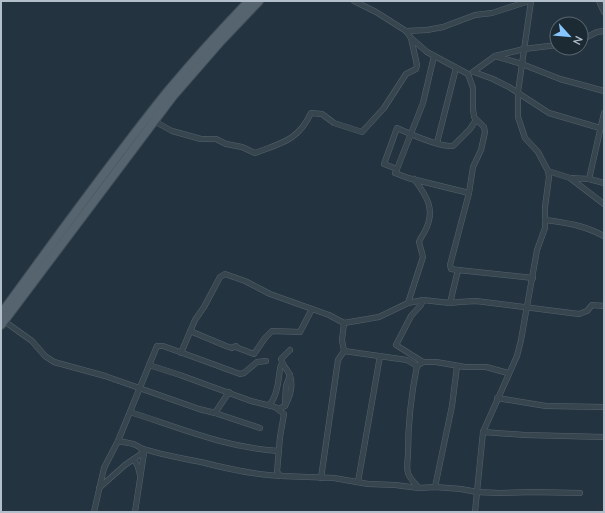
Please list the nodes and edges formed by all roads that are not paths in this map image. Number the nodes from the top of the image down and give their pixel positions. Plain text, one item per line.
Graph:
1 (249, 1) edge
2 (259, 1) edge
3 (354, 1) edge
4 (530, 1) edge
5 (364, 3) edge
6 (601, 4) edge
7 (604, 12) edge
8 (604, 31) edge
9 (406, 32) junction
10 (589, 36) edge
11 (411, 38) junction
12 (549, 46) edge
13 (524, 49) junction
14 (434, 56) junction
15 (495, 56) junction
16 (522, 64) junction
17 (456, 68) junction
18 (471, 73) junction
19 (604, 91) edge
20 (518, 92) junction
21 (603, 116) edge
22 (476, 120) junction
23 (154, 121) junction
24 (600, 128) junction
25 (411, 134) junction
26 (437, 143) junction
27 (397, 169) junction
28 (548, 171) junction
29 (570, 178) junction
30 (414, 179) junction
31 (589, 179) junction
32 (604, 182) edge
33 (469, 193) junction
34 (604, 204) edge
35 (545, 220) junction
36 (604, 236) edge
37 (458, 270) junction
38 (533, 278) junction
39 (423, 300) junction
40 (408, 303) junction
41 (450, 303) junction
42 (604, 306) edge
43 (526, 307) junction
44 (312, 309) junction
45 (2, 320) edge
46 (344, 323) junction
47 (190, 331) junction
48 (290, 350) dead end
49 (344, 351) junction
50 (181, 352) junction
51 (380, 356) junction
52 (266, 361) dead end
53 (423, 362) junction
54 (282, 363) junction
55 (149, 366) junction
56 (417, 366) junction
57 (457, 366) junction
58 (508, 374) junction
59 (140, 389) junction
60 (229, 392) junction
61 (497, 398) junction
62 (269, 406) junction
63 (604, 407) edge
64 (278, 409) junction
65 (130, 412) junction
66 (215, 413) junction
67 (260, 428) dead end
68 (483, 432) junction
69 (604, 437) edge
70 (118, 442) junction
71 (142, 450) junction
72 (279, 452) junction
73 (134, 459) junction
74 (281, 476) junction
75 (321, 478) junction
76 (141, 480) junction
77 (358, 482) junction
78 (436, 487) junction
79 (99, 488) junction
80 (419, 488) junction
81 (477, 492) junction
82 (580, 493) dead end
83 (94, 512) edge
84 (135, 512) edge
85 (474, 512) edge

1 - 45 main road
2 - 23 main road
3 - 5 street
4 - 9 street
4 - 13 street
5 - 9 street
6 - 7 street
8 - 10 street
9 - 11 street
11 - 14 street
11 - 23 street
12 - 13 street
13 - 15 street
13 - 16 street
14 - 17 street
14 - 25 street
15 - 16 street
15 - 18 street
16 - 19 street
16 - 20 street
17 - 18 street
17 - 26 street
18 - 20 street
18 - 22 street
20 - 24 street
20 - 28 street
21 - 24 street
22 - 26 street
22 - 33 street
23 - 45 main road
24 - 31 street
25 - 26 street
25 - 27 street
25 - 27 street
27 - 30 street
28 - 29 street
28 - 35 street
29 - 31 street
29 - 34 street
30 - 33 street
30 - 40 street
31 - 32 street
33 - 37 street
35 - 36 street
35 - 38 street
37 - 38 street
37 - 41 street
38 - 43 street
39 - 40 street
39 - 41 street
39 - 53 street
40 - 46 street
41 - 43 street
42 - 43 street
43 - 58 street
44 - 46 street
44 - 47 street
44 - 47 street
45 - 59 street
46 - 49 street
47 - 50 street
48 - 54 street
49 - 51 street
49 - 75 street
50 - 52 street
50 - 55 street
51 - 56 street
51 - 77 street
53 - 56 street
53 - 57 street
54 - 62 street
54 - 64 street
55 - 59 street
55 - 60 street
56 - 80 street
57 - 58 street
57 - 78 street
58 - 61 street
59 - 65 street
59 - 66 street
60 - 62 street
60 - 66 street
61 - 63 street
61 - 68 street
62 - 64 street
64 - 72 street
65 - 70 street
65 - 72 street
66 - 67 street
68 - 69 street
68 - 81 street
70 - 71 street
70 - 79 street
71 - 73 street
71 - 74 street
71 - 76 street
72 - 74 street
73 - 76 street
73 - 79 street
74 - 75 street
75 - 77 street
76 - 84 street
77 - 80 street
78 - 80 street
78 - 81 street
79 - 83 street
81 - 82 street
81 - 85 street

